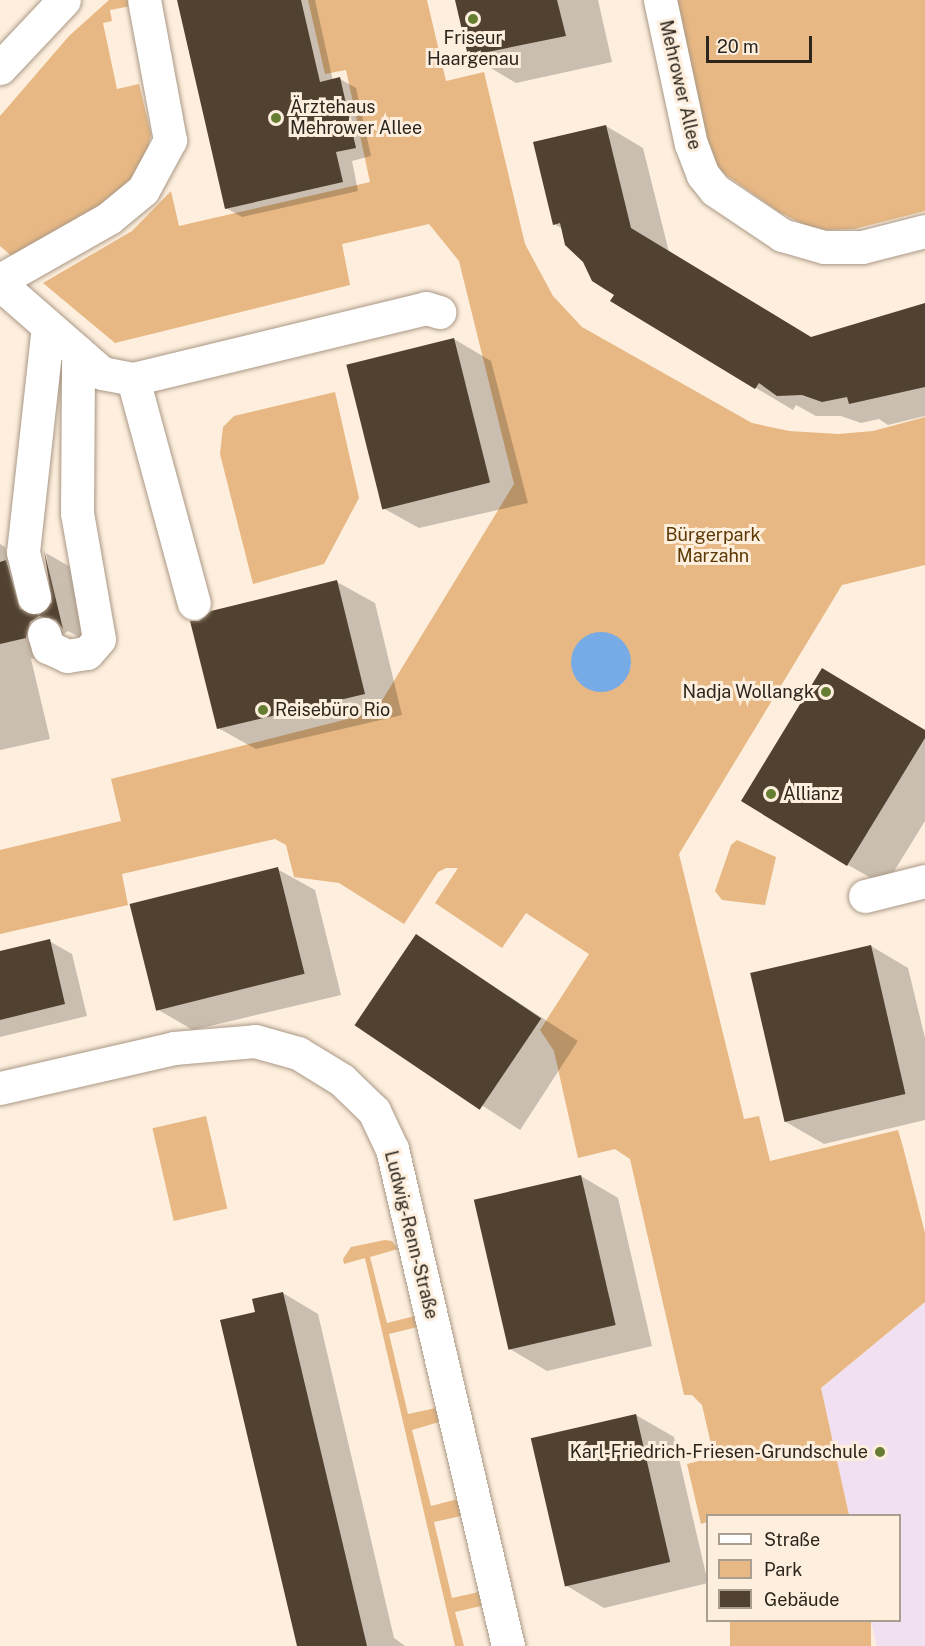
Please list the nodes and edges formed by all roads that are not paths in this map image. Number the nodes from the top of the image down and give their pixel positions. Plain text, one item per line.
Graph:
1 (64, 0) edge
2 (144, 0) edge
3 (660, 0) edge
4 (0, 68) edge
5 (925, 231) edge
6 (3, 293) edge
7 (439, 312) dead end
8 (48, 326) junction
9 (78, 352) junction
10 (134, 379) junction
11 (34, 597) dead end
12 (194, 603) dead end
13 (44, 634) dead end
14 (925, 881) edge
15 (865, 896) dead end
16 (0, 1088) edge
17 (508, 1646) edge

1 - 4 street
2 - 6 street
3 - 5 street, Mehrower Allee
6 - 8 street
7 - 10 street
8 - 9 street
8 - 11 street
9 - 10 street
9 - 13 street
10 - 12 street
14 - 15 street
16 - 17 street, Ludwig-Renn-Straße

